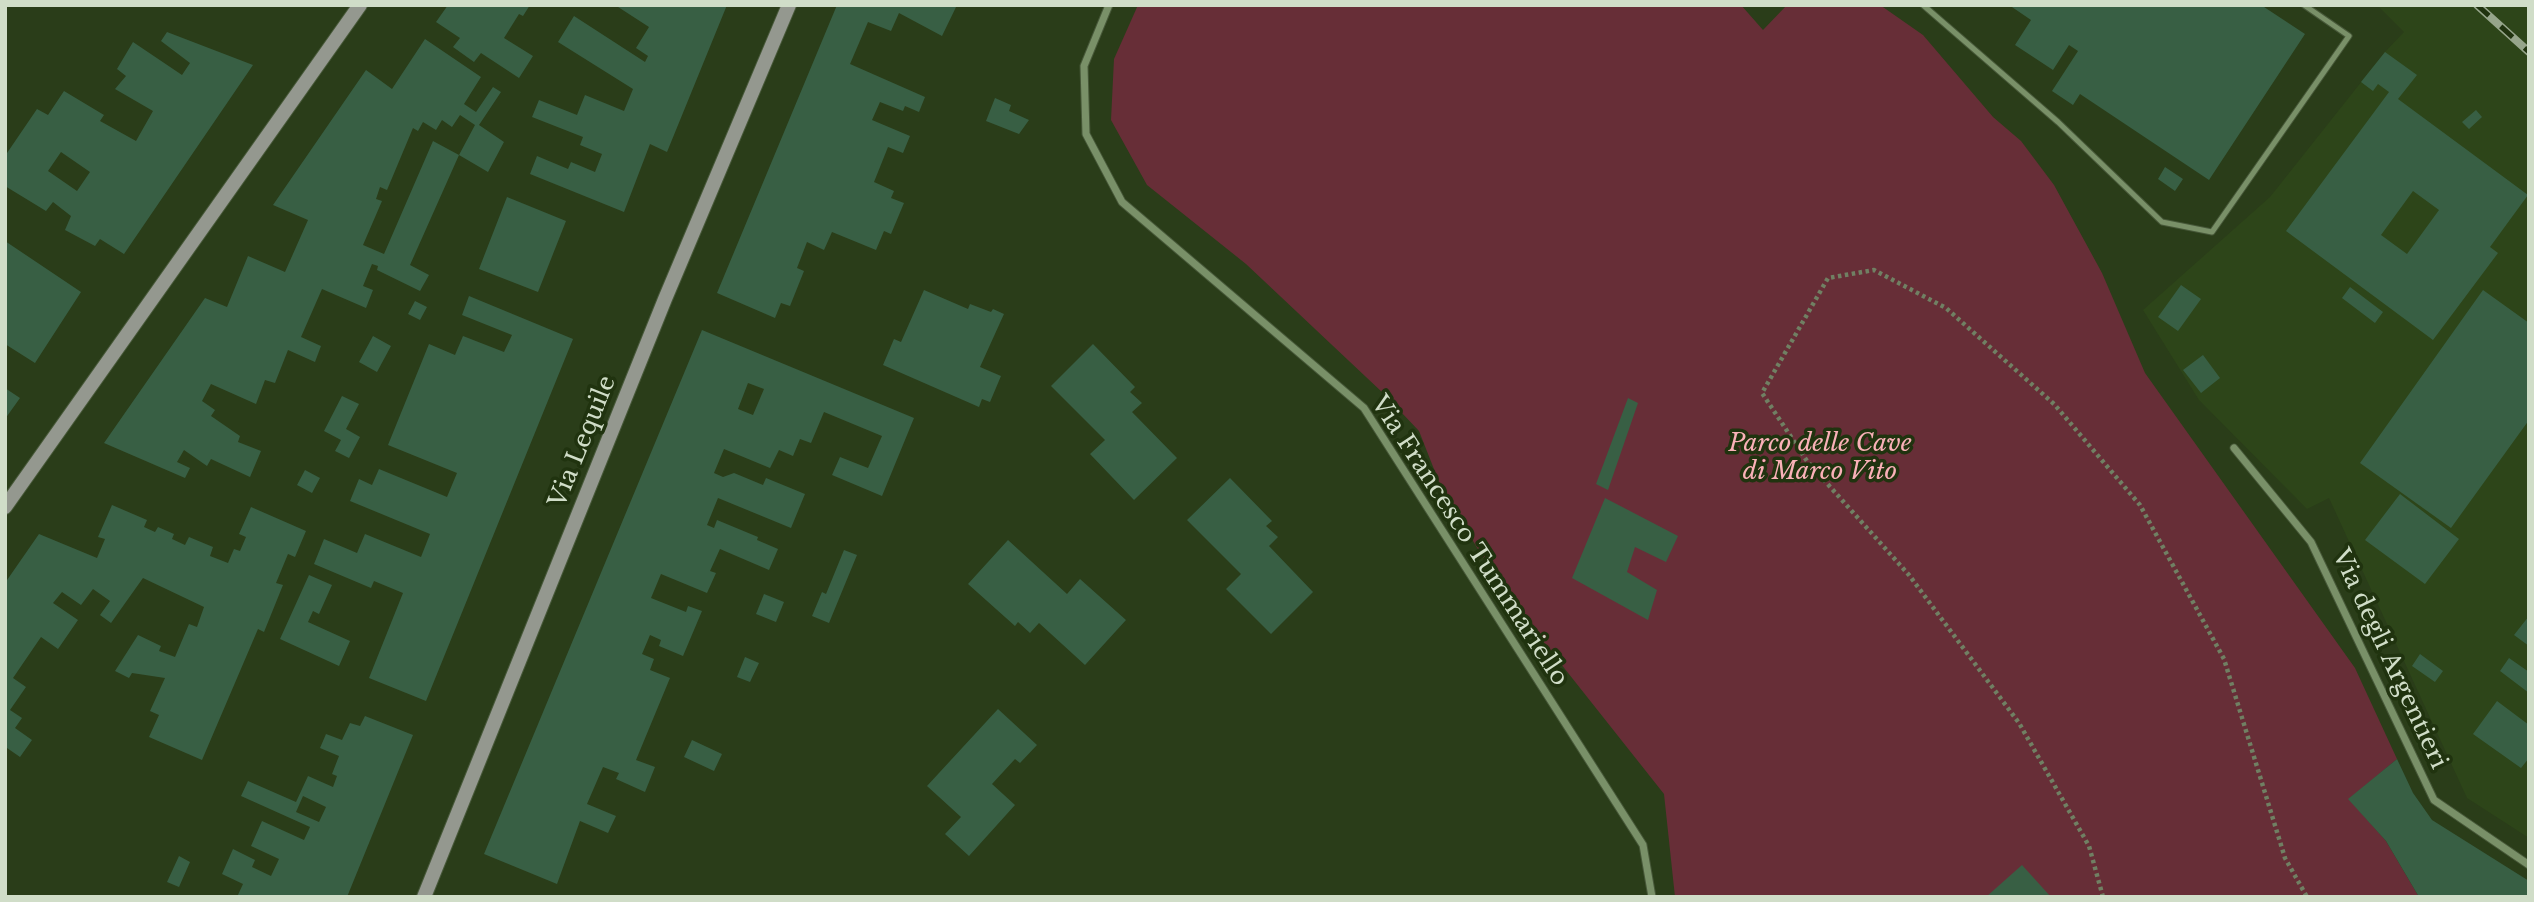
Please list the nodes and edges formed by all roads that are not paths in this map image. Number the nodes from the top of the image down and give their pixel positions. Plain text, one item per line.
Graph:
1 (360, 5) edge
2 (789, 5) edge
3 (1109, 5) edge
4 (1923, 5) edge
5 (2304, 5) edge
6 (2234, 448) dead end
7 (5, 507) edge
8 (2529, 865) edge
9 (424, 897) edge
10 (1652, 897) edge

1 - 7 main road
2 - 9 main road, Via Lequile
3 - 10 street, Via Francesco Tummariello
4 - 5 lane
6 - 8 street, Via degli Argentieri

